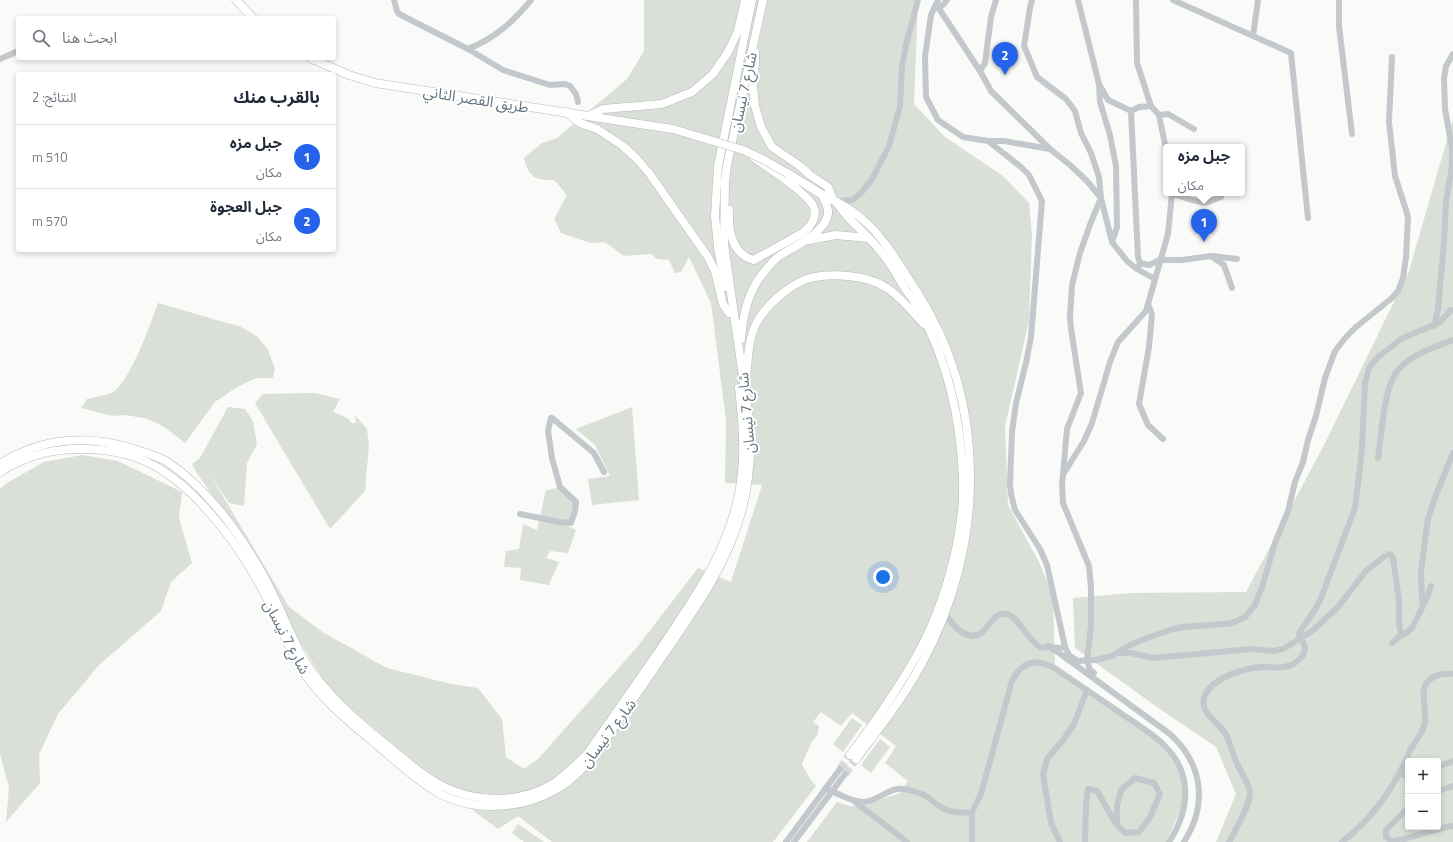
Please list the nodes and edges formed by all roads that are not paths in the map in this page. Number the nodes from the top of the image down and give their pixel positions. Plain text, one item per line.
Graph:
1 (236, 0) edge
2 (394, 0) edge
3 (531, 0) edge
4 (745, 0) edge
5 (752, 0) edge
6 (763, 0) edge
7 (918, 0) edge
8 (938, 0) edge
9 (946, 0) edge
10 (996, 0) edge
11 (1032, 0) edge
12 (1078, 0) edge
13 (1136, 0) edge
14 (1173, 0) edge
15 (1258, 0) edge
16 (1339, 0) edge
17 (936, 8) junction
18 (251, 16) edge
19 (1253, 36) junction
20 (754, 39) junction
21 (468, 49) junction
22 (16, 52) edge
23 (1453, 54) edge
24 (1392, 57) dead end
25 (0, 59) edge
26 (315, 60) edge
27 (980, 71) junction
28 (1099, 84) junction
29 (578, 102) dead end
30 (1151, 106) junction
31 (565, 112) junction
32 (1131, 112) junction
33 (1159, 115) junction
34 (588, 116) junction
35 (1194, 129) dead end
36 (1352, 134) dead end
37 (988, 141) junction
38 (1165, 144) edge
39 (1050, 149) junction
40 (785, 176) junction
41 (725, 182) junction
42 (822, 194) junction
43 (1172, 196) edge
44 (1182, 196) edge
45 (1221, 197) dead end
46 (1101, 198) junction
47 (835, 200) junction
48 (1308, 218) dead end
49 (868, 238) junction
50 (804, 241) junction
51 (1112, 242) junction
52 (1211, 256) junction
53 (1237, 259) dead end
54 (1160, 260) junction
55 (1138, 266) junction
56 (1154, 279) junction
57 (1232, 288) dead end
58 (1148, 304) junction
59 (1451, 310) dead end
60 (729, 313) junction
61 (1434, 326) junction
62 (929, 330) junction
63 (1453, 340) edge
64 (740, 354) junction
65 (745, 388) junction
66 (1164, 439) dead end
67 (1453, 453) edge
68 (1378, 458) dead end
69 (0, 464) edge
70 (0, 472) edge
71 (604, 472) dead end
72 (1064, 473) junction
73 (520, 514) dead end
74 (1430, 586) dead end
75 (1423, 604) junction
76 (945, 614) junction
77 (1401, 635) junction
78 (1300, 639) junction
79 (1392, 643) dead end
80 (1048, 646) junction
81 (1065, 647) junction
82 (1120, 652) junction
83 (1087, 660) junction
84 (1094, 673) dead end
85 (1453, 674) edge
86 (1087, 690) junction
87 (1453, 761) edge
88 (1441, 766) edge
89 (1400, 773) junction
90 (1405, 776) edge
91 (1453, 786) edge
92 (825, 789) junction
93 (1441, 790) edge
94 (832, 791) junction
95 (854, 801) junction
96 (1405, 811) edge
97 (972, 812) junction
98 (1117, 825) junction
99 (1453, 826) edge
100 (1441, 828) edge
101 (1433, 830) edge
102 (786, 842) edge
103 (794, 842) edge
104 (907, 842) edge
105 (972, 842) edge
106 (1060, 842) edge
107 (1085, 842) edge
108 (1169, 842) edge
109 (1184, 842) edge
110 (1229, 842) edge
111 (1342, 842) edge

1 - 18 main road
2 - 21 street
3 - 21 street
4 - 34 main road
5 - 60 main road, شارع 7 نيسان
6 - 20 main road, شارع 7 نيسان
7 - 47 street
8 - 17 street
9 - 17 street
10 - 27 street
11 - 46 street
12 - 28 street
13 - 30 street
14 - 19 street
15 - 19 street
16 - 36 street
17 - 27 street
17 - 37 street
19 - 48 street
20 - 41 main road, شارع 7 نيسان
20 - 47 main road
21 - 29 street
22 - 25 street
23 - 61 street
24 - 82 street
26 - 31 main road, طريق القصر الثاني
27 - 39 street
28 - 32 street
28 - 51 street
30 - 32 street
30 - 33 street
31 - 34 main road, طريق القصر الثاني
31 - 60 main road
32 - 55 street
33 - 35 street
33 - 38 street
34 - 40 main road, طريق القصر الثاني, bridge
37 - 39 street
37 - 81 street
39 - 46 street
40 - 41 main road
40 - 42 main road
41 - 64 main road, شارع 7 نيسان
42 - 47 main road
42 - 50 main road
43 - 54 street
44 - 45 street
46 - 51 street
46 - 72 street
47 - 49 main road
47 - 76 main road
49 - 50 main road
49 - 62 main road
50 - 64 main road
51 - 55 street
52 - 53 street
52 - 54 street
52 - 57 street
54 - 55 street
54 - 56 street
55 - 56 street
56 - 58 street
58 - 66 street
58 - 72 street
59 - 61 street
60 - 69 main road, شارع 7 نيسان
61 - 78 street
62 - 65 main road
62 - 76 main road
63 - 68 street
64 - 65 main road, شارع 7 نيسان
65 - 70 main road, شارع 7 نيسان
67 - 75 street
71 - 73 street
72 - 83 street
74 - 75 street
75 - 77 street
76 - 80 street
77 - 78 street
77 - 79 street
78 - 82 street
78 - 110 street
80 - 81 street
80 - 109 street
81 - 83 street
82 - 83 street
83 - 84 street
85 - 89 street
86 - 97 street
86 - 106 street
86 - 108 street
87 - 88 street
89 - 90 street
89 - 111 street
91 - 93 street
92 - 94 street
92 - 94 street
92 - 102 street
94 - 95 street
94 - 103 street
95 - 97 street
95 - 104 street
96 - 101 street
97 - 105 street
98 - 98 street
98 - 107 street
99 - 100 street

